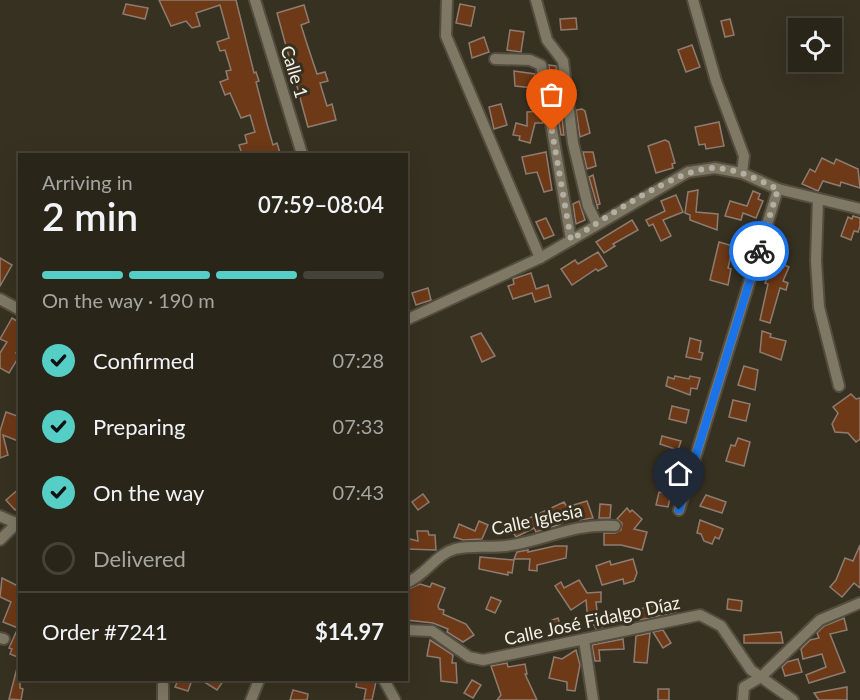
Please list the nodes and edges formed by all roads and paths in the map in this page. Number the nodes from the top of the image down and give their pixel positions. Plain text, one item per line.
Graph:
1 (255, 0) edge
2 (447, 0) edge
3 (536, 0) edge
4 (693, 0) edge
5 (495, 59) dead end
6 (302, 153) edge
7 (742, 173) junction
8 (778, 189) junction
9 (818, 199) junction
10 (860, 209) edge
11 (597, 224) junction
12 (571, 240) junction
13 (540, 258) junction
14 (0, 298) edge
15 (18, 309) edge
16 (408, 319) edge
17 (838, 386) dead end
18 (679, 510) dead end
19 (0, 516) edge
20 (18, 523) edge
21 (615, 526) dead end
22 (0, 540) edge
23 (408, 583) edge
24 (860, 603) edge
25 (408, 630) edge
26 (584, 640) junction
27 (761, 677) junction
28 (259, 681) edge
29 (385, 681) edge
30 (163, 686) dead end
31 (163, 700) edge
32 (251, 700) edge
33 (395, 700) edge
34 (593, 700) edge
35 (743, 700) edge
36 (793, 700) edge

1 - 6 street, Calle 1
2 - 13 street
3 - 11 street
4 - 7 street
5 - 12 street
7 - 8 street
7 - 11 street
8 - 9 street
8 - 18 street
9 - 10 street
9 - 17 street
11 - 12 street
12 - 13 street
13 - 16 street
14 - 15 street
19 - 20 street
20 - 22 street
21 - 23 street, Calle Iglesia
24 - 27 street
25 - 26 street, Calle José Fidalgo Díaz
26 - 27 street, Calle José Fidalgo Díaz
26 - 34 street
27 - 35 street
27 - 36 street, Calle José Fidalgo Díaz
28 - 32 street
29 - 33 street
30 - 31 street

